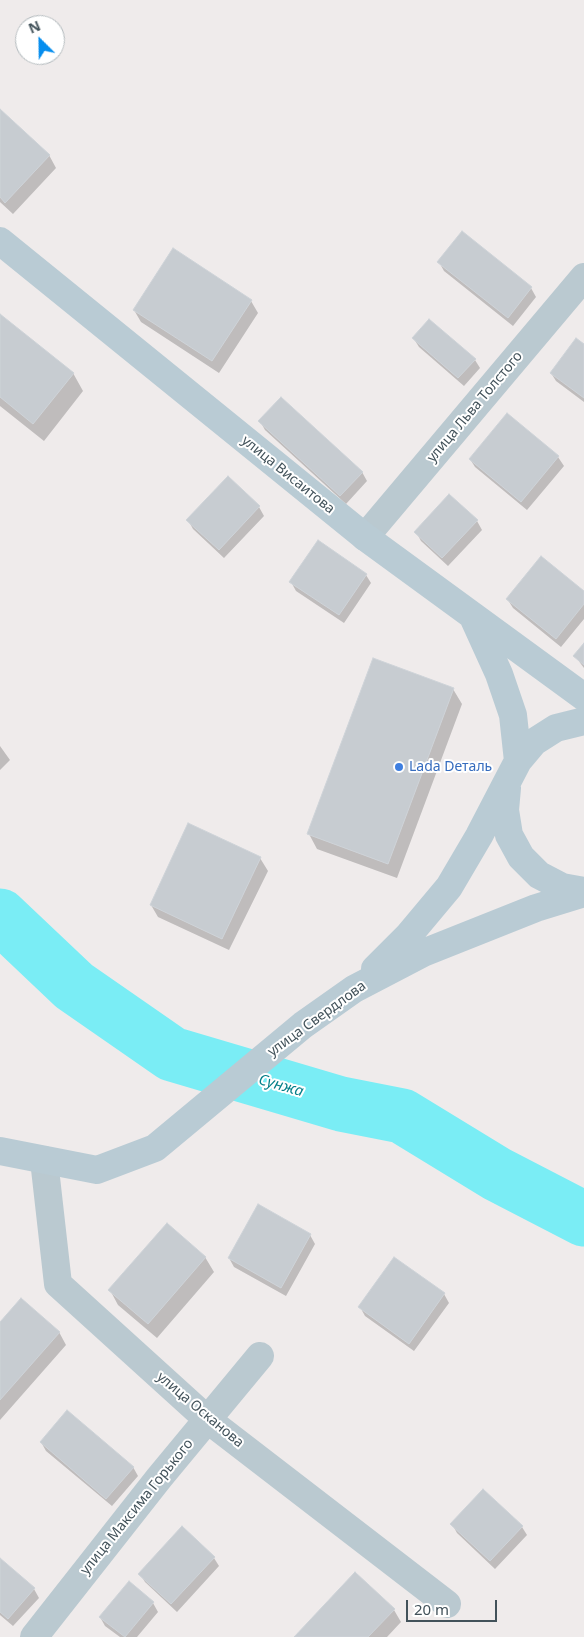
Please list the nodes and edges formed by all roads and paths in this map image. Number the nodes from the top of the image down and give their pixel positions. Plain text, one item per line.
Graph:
1 (0, 241) edge
2 (584, 277) edge
3 (365, 537) junction
4 (472, 615) junction
5 (584, 697) edge
6 (584, 721) edge
7 (512, 772) junction
8 (584, 892) edge
9 (354, 989) junction
10 (0, 1151) edge
11 (44, 1160) junction
12 (260, 1356) dead end
13 (208, 1420) junction
14 (447, 1604) dead end
15 (34, 1637) edge

1 - 3 street, улица Висаитова
2 - 3 street, улица Льва Толстого
3 - 4 street, улица Висаитова
4 - 5 street, улица Висаитова
4 - 7 street
6 - 7 street
7 - 8 street
7 - 9 street
8 - 9 street, улица Свердлова
9 - 11 street, улица Свердлова
10 - 11 street
11 - 13 street, улица Осканова
12 - 13 street, улица Максима Горького
13 - 14 street, улица Осканова
13 - 15 street, улица Максима Горького

